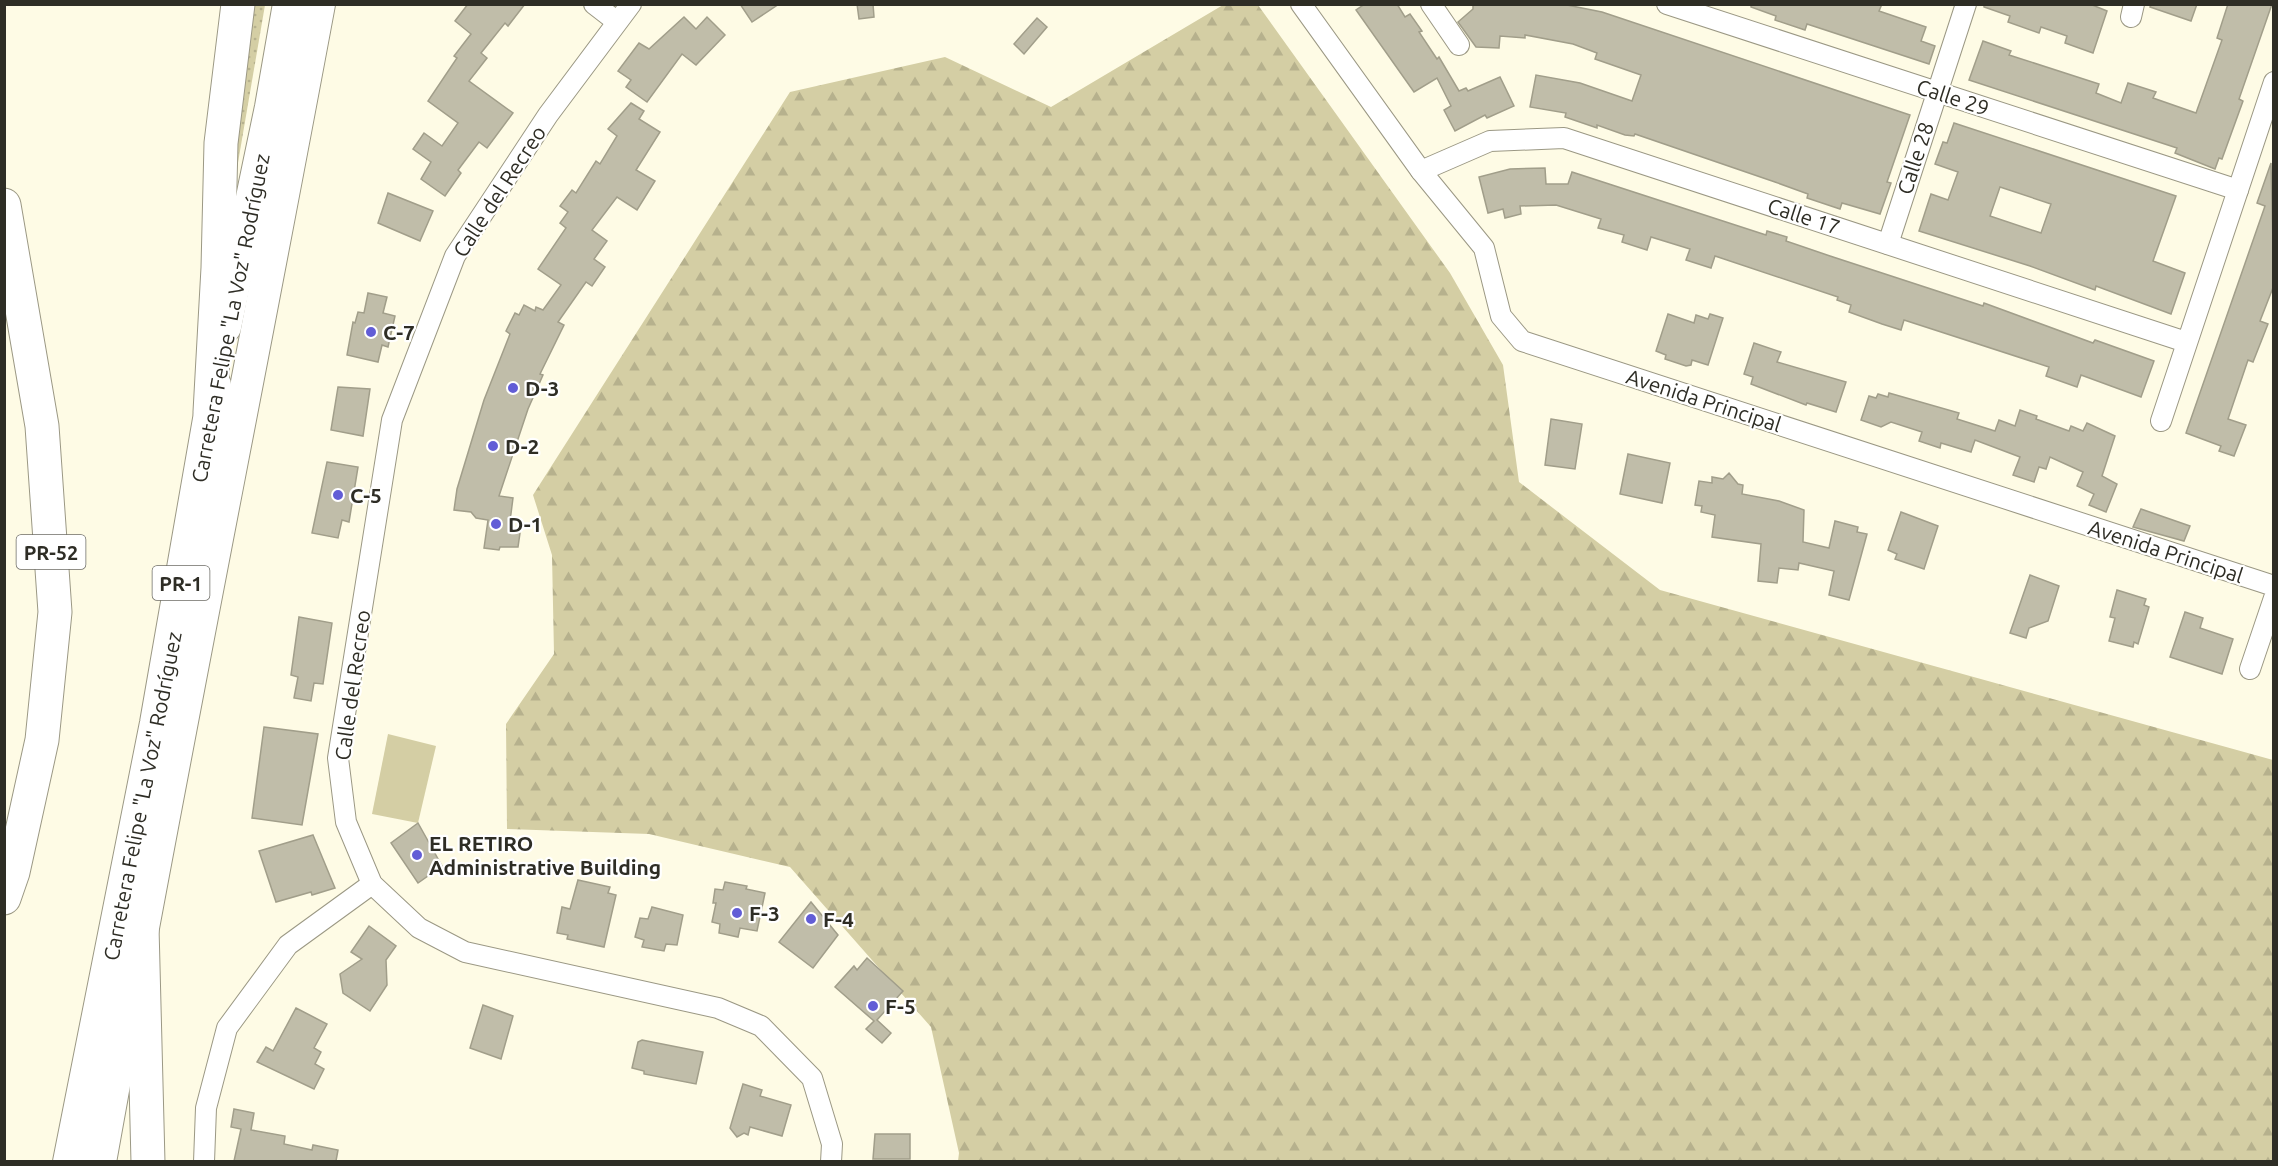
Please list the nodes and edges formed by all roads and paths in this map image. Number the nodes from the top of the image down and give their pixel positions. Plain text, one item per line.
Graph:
1 (238, 4) edge
2 (289, 4) edge
3 (318, 4) edge
4 (594, 4) edge
5 (631, 4) edge
6 (1301, 4) edge
7 (1431, 4) edge
8 (1667, 4) edge
9 (1966, 4) edge
10 (616, 21) junction
11 (1459, 45) dead end
12 (2274, 82) edge
13 (1936, 91) junction
14 (1421, 171) junction
15 (2238, 190) junction
16 (4, 205) edge
17 (1888, 244) junction
18 (2186, 342) junction
19 (210, 412) junction
20 (2161, 421) dead end
21 (2274, 586) edge
22 (2274, 598) edge
23 (2250, 669) dead end
24 (372, 884) junction
25 (4, 898) edge
26 (142, 927) junction
27 (69, 1161) edge
28 (100, 1161) edge
29 (148, 1161) edge
30 (204, 1161) edge
31 (831, 1161) edge

1 - 19 highway
2 - 19 highway, Carretera Felipe "La Voz" Rodríguez / PR-1
3 - 26 highway, Carretera Felipe "La Voz" Rodríguez / PR-1
4 - 10 street
5 - 10 street, Calle del Recreo
6 - 14 street, Avenida Principal
7 - 11 street
8 - 13 street, Calle 29
9 - 13 street, Calle 28
10 - 24 street, Calle del Recreo
12 - 15 street
13 - 15 street, Calle 29
13 - 17 street, Calle 28
14 - 17 street, Calle 17
14 - 21 street, Avenida Principal
15 - 18 street
16 - 25 highway, PR-52
17 - 18 street, Calle 17
18 - 20 street
19 - 27 highway, Carretera Felipe "La Voz" Rodríguez / PR-1
22 - 23 street
24 - 30 street
24 - 31 street, Calle del Recreo
26 - 28 highway, Carretera Felipe "La Voz" Rodríguez / PR-1
26 - 29 highway

